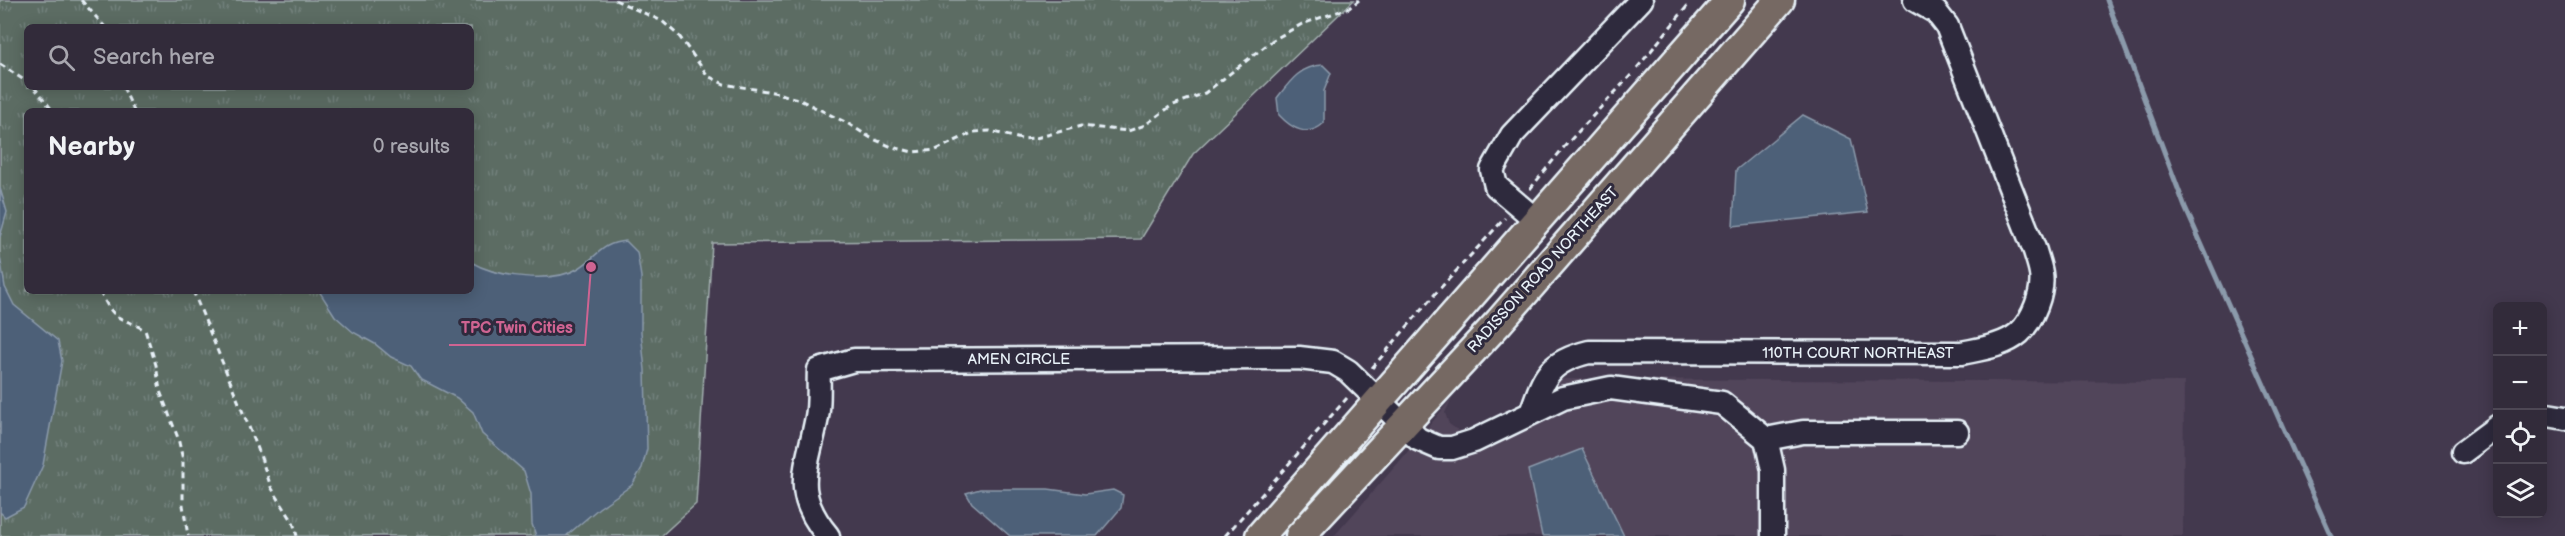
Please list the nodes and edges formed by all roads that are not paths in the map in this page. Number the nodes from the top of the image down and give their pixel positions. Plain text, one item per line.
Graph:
1 (1641, 0) edge
2 (1780, 0) edge
3 (1915, 0) edge
4 (1712, 4) edge
5 (1536, 220) junction
6 (1380, 401) junction
7 (1531, 413) junction
8 (2547, 415) edge
9 (2565, 418) edge
10 (1403, 424) junction
11 (2493, 430) edge
12 (1957, 432) dead end
13 (1766, 439) junction
14 (2463, 452) dead end
15 (828, 536) edge
16 (1260, 536) edge
17 (1300, 536) edge
18 (1773, 536) edge

1 - 5 street
2 - 10 main road, RADISSON ROAD NORTHEAST
3 - 7 street, 110TH COURT NORTHEAST
4 - 5 main road
5 - 6 main road
6 - 10 street
6 - 15 street, AMEN CIRCLE
6 - 16 main road
7 - 10 street
7 - 13 street
8 - 9 street
10 - 17 main road, RADISSON ROAD NORTHEAST
11 - 14 street
12 - 13 street
13 - 18 street

